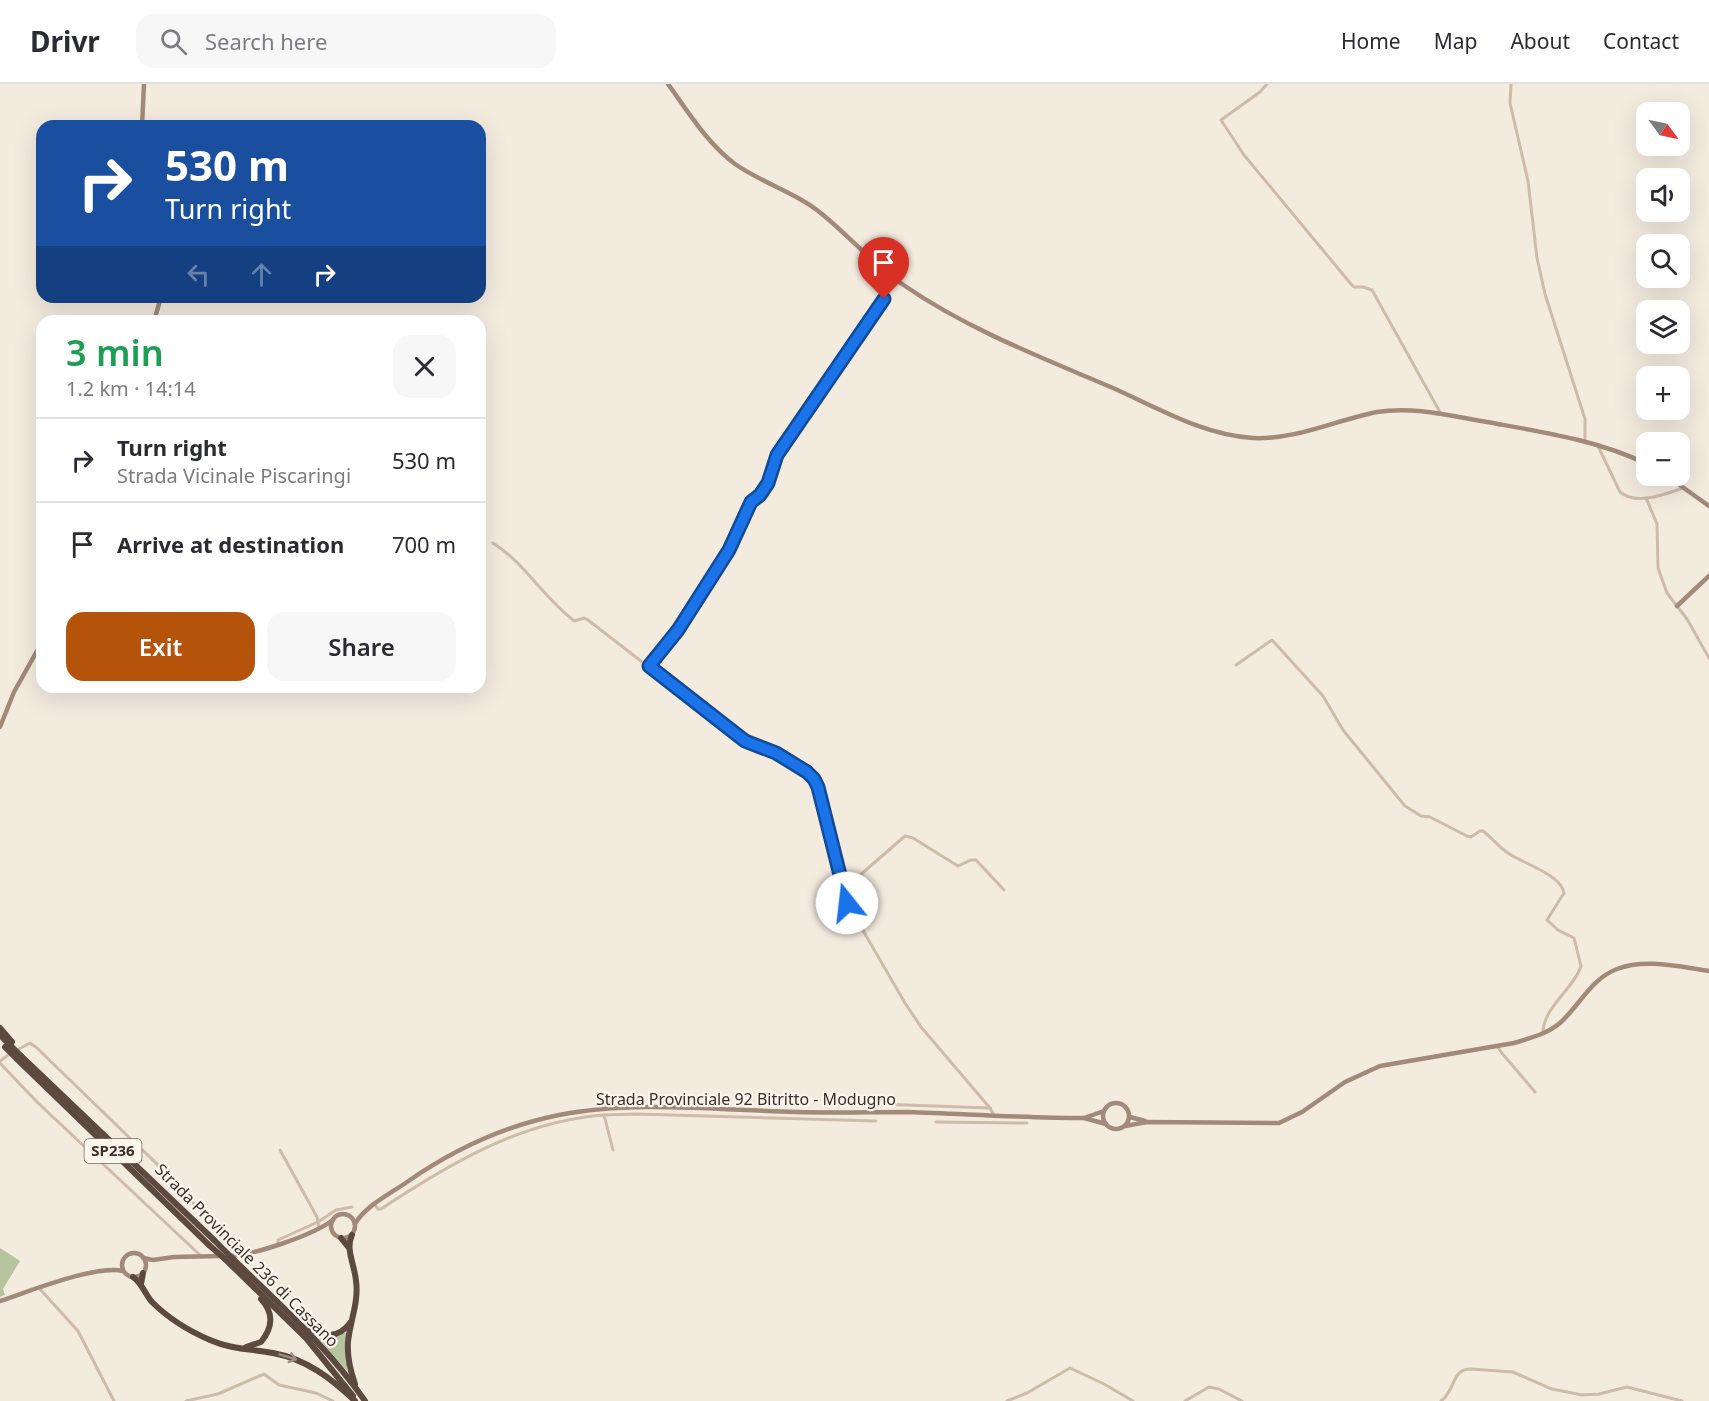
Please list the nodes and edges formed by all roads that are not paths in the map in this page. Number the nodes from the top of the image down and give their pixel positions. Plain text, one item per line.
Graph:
1 (144, 84) edge
2 (668, 84) edge
3 (1267, 84) edge
4 (1511, 84) edge
5 (142, 120) edge
6 (897, 280) junction
7 (1441, 414) junction
8 (1585, 441) junction
9 (1597, 445) junction
10 (1636, 459) edge
11 (1685, 487) joint
12 (1646, 498) junction
13 (1709, 506) edge
14 (493, 543) dead end
15 (1709, 576) edge
16 (1677, 606) junction
17 (36, 653) edge
18 (1709, 658) edge
19 (1236, 664) dead end
20 (649, 666) junction
21 (0, 728) edge
22 (843, 890) junction
23 (1004, 890) dead end
24 (1709, 971) edge
25 (0, 1028) edge
26 (1543, 1033) junction
27 (0, 1035) edge
28 (7, 1044) edge
29 (1497, 1046) junction
30 (21, 1056) junction
31 (0, 1062) edge
32 (1535, 1092) dead end
33 (879, 1104) dead end
34 (990, 1108) junction
35 (1104, 1111) junction
36 (799, 1112) junction
37 (973, 1114) junction
38 (604, 1115) junction
39 (994, 1115) junction
40 (1130, 1117) junction
41 (1084, 1118) junction
42 (798, 1119) junction
43 (876, 1121) dead end
44 (936, 1122) dead end
45 (973, 1122) junction
46 (1147, 1122) junction
47 (1027, 1123) dead end
48 (1106, 1124) junction
49 (1125, 1126) junction
50 (280, 1150) dead end
51 (613, 1150) dead end
52 (375, 1204) junction
53 (352, 1207) dead end
54 (361, 1215) junction
55 (349, 1216) junction
56 (333, 1220) junction
57 (318, 1222) junction
58 (355, 1224) junction
59 (319, 1230) junction
60 (352, 1235) junction
61 (338, 1236) junction
62 (211, 1242) junction
63 (278, 1244) junction
64 (349, 1248) junction
65 (240, 1255) junction
66 (201, 1256) junction
67 (143, 1258) junction
68 (225, 1259) junction
69 (123, 1260) junction
70 (153, 1260) junction
71 (111, 1269) junction
72 (144, 1270) junction
73 (123, 1271) junction
74 (133, 1277) junction
75 (141, 1284) junction
76 (262, 1287) junction
77 (39, 1288) junction
78 (0, 1301) edge
79 (354, 1317) junction
80 (231, 1347) junction
81 (355, 1387) junction
82 (114, 1401) edge
83 (186, 1401) edge
84 (333, 1401) edge
85 (356, 1401) edge
86 (365, 1401) edge
87 (1006, 1401) edge
88 (1133, 1401) edge
89 (1185, 1401) edge
90 (1242, 1401) edge
91 (1441, 1401) edge
92 (1682, 1401) edge

1 - 5 main road
2 - 6 main road
3 - 7 street
4 - 8 street
6 - 7 main road
6 - 20 street
7 - 8 main road
8 - 9 main road
9 - 10 main road
9 - 12 street
11 - 12 street
11 - 13 main road
12 - 16 street
14 - 20 street
15 - 16 main road
16 - 18 street
17 - 21 main road
19 - 26 street
20 - 22 street
22 - 23 street
22 - 34 street
24 - 26 main road
25 - 28 highway
26 - 29 main road
27 - 28 highway, Strada Provinciale 236 di Cassano / SP236
28 - 30 highway, Strada Provinciale 236 di Cassano / SP236, bridge
29 - 32 street
29 - 46 main road
30 - 62 highway, Strada Provinciale 236 di Cassano / SP236
30 - 62 highway, Strada Provinciale 236 di Cassano / SP236
31 - 65 street
31 - 66 street
33 - 34 street
34 - 39 street
35 - 40 main road
35 - 41 main road
35 - 48 main road
36 - 37 main road, Strada Provinciale 92 Bitritto - Modugno
36 - 42 street
36 - 52 main road, Strada Provinciale 92 Bitritto - Modugno
37 - 39 main road, Strada Provinciale 92 Bitritto - Modugno
37 - 45 street
38 - 42 street
38 - 51 street
38 - 52 street
39 - 41 main road, Strada Provinciale 92 Bitritto - Modugno
40 - 46 main road
40 - 49 main road
41 - 48 main road
42 - 43 street
44 - 45 street
45 - 47 street
46 - 49 main road
48 - 49 main road
50 - 57 street
52 - 54 main road, Strada Provinciale 92 Bitritto - Modugno
53 - 57 street
54 - 55 main road
54 - 58 main road, Strada Provinciale 92 Bitritto - Modugno
55 - 56 main road
55 - 58 main road
56 - 59 main road
56 - 61 main road
57 - 59 street
57 - 63 street
58 - 60 main road
59 - 61 main road
59 - 63 main road
60 - 61 main road
60 - 64 highway
61 - 64 highway
62 - 68 highway, Strada Provinciale 236 di Cassano / SP236, bridge
62 - 76 highway, Strada Provinciale 236 di Cassano / SP236, bridge
63 - 65 main road
64 - 79 highway
65 - 66 main road
66 - 70 main road
67 - 69 main road
67 - 70 main road
67 - 72 main road
68 - 80 highway
68 - 85 highway, Strada Provinciale 236 di Cassano / SP236
69 - 71 main road
69 - 73 main road
70 - 72 main road
71 - 73 main road
71 - 77 main road
72 - 74 main road
72 - 75 highway
73 - 74 main road
74 - 75 highway
75 - 80 highway
76 - 79 highway
76 - 81 highway, Strada Provinciale 236 di Cassano / SP236
77 - 78 main road
77 - 82 street
79 - 81 highway
80 -> 85 highway
81 - 86 highway, Strada Provinciale 236 di Cassano / SP236
83 - 84 street
87 - 88 street
89 - 90 street
91 - 92 street

